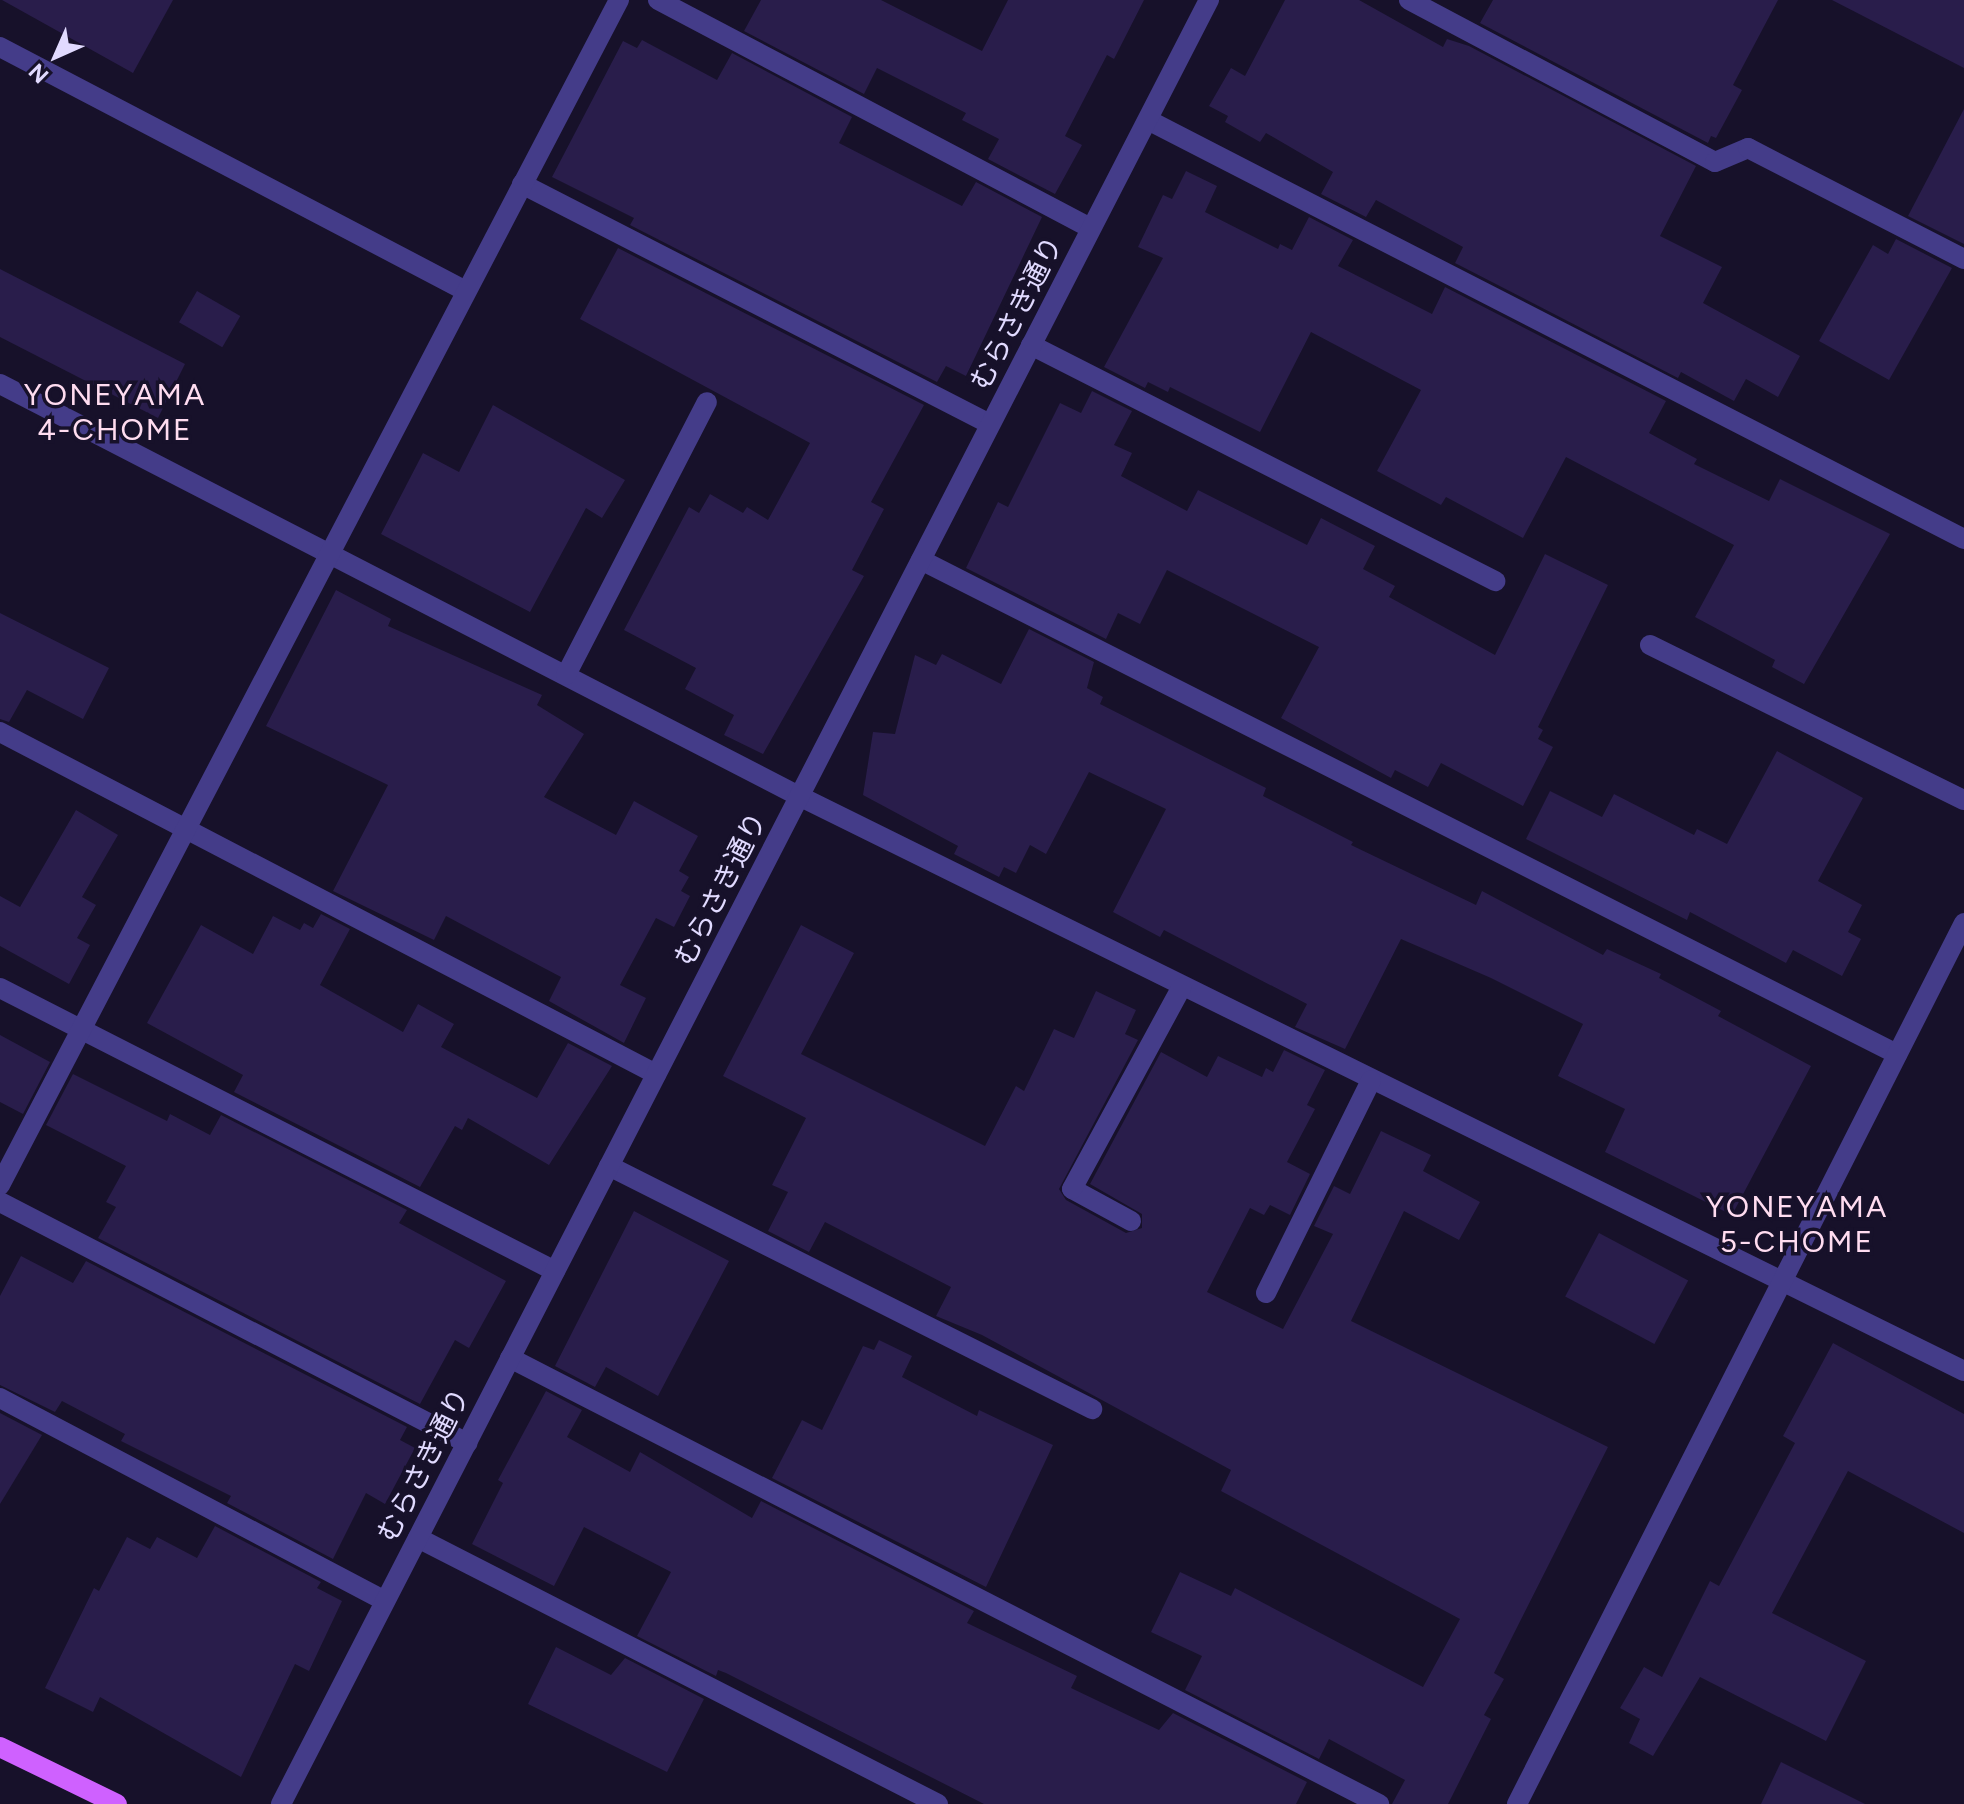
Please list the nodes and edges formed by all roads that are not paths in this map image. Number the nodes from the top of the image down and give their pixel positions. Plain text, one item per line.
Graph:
1 (619, 0) edge
2 (658, 0) edge
3 (1209, 0) edge
4 (1409, 0) edge
5 (0, 47) edge
6 (1148, 120) junction
7 (522, 184) junction
8 (1091, 228) junction
9 (1964, 259) edge
10 (466, 291) junction
11 (1031, 345) junction
12 (0, 384) edge
13 (707, 402) dead end
14 (990, 424) junction
15 (1964, 539) edge
16 (328, 552) junction
17 (921, 560) junction
18 (1495, 581) dead end
19 (1650, 645) dead end
20 (566, 675) junction
21 (0, 732) edge
22 (799, 796) junction
23 (1964, 800) edge
24 (184, 828) junction
25 (1964, 923) edge
26 (0, 988) edge
27 (1181, 988) junction
28 (80, 1029) junction
29 (1897, 1054) junction
30 (656, 1074) junction
31 (1371, 1081) junction
32 (609, 1166) junction
33 (0, 1185) edge
34 (0, 1202) edge
35 (1131, 1221) dead end
36 (555, 1271) junction
37 (1782, 1281) junction
38 (1266, 1293) dead end
39 (510, 1358) junction
40 (1964, 1371) edge
41 (0, 1398) edge
42 (1092, 1409) dead end
43 (467, 1443) junction
44 (418, 1538) junction
45 (385, 1601) junction
46 (0, 1747) edge
47 (117, 1804) edge
48 (281, 1804) edge
49 (938, 1804) edge
50 (1379, 1804) edge
51 (1517, 1804) edge

1 - 7 street
2 - 8 street
3 - 6 street, むらさき通り
4 - 9 street
5 - 10 street
6 - 8 street, むらさき通り
6 - 15 street
7 - 10 street
7 - 14 street
8 - 11 street, むらさき通り
10 - 16 street
11 - 14 street, むらさき通り
11 - 18 street
12 - 16 street
13 - 20 street
14 - 17 street, むらさき通り
16 - 20 street
16 - 24 street
17 - 22 street, むらさき通り
17 - 29 street
19 - 23 street
20 - 22 street
21 - 24 street
22 - 27 street
22 - 30 street, むらさき通り
24 - 28 street
24 - 30 street
25 - 29 street
26 - 28 street
27 - 31 street
27 - 35 street
28 - 33 street
28 - 36 street
29 - 37 street
30 - 32 street, むらさき通り
31 - 37 street
31 - 38 street
32 - 36 street, むらさき通り
32 - 42 street
34 - 43 street
36 - 39 street, むらさき通り
37 - 40 street
37 - 51 street
39 - 43 street, むらさき通り
39 - 50 street
41 - 45 street
43 - 44 street, むらさき通り
44 - 45 street, むらさき通り
44 - 49 street
45 - 48 street, むらさき通り
46 - 47 main road

